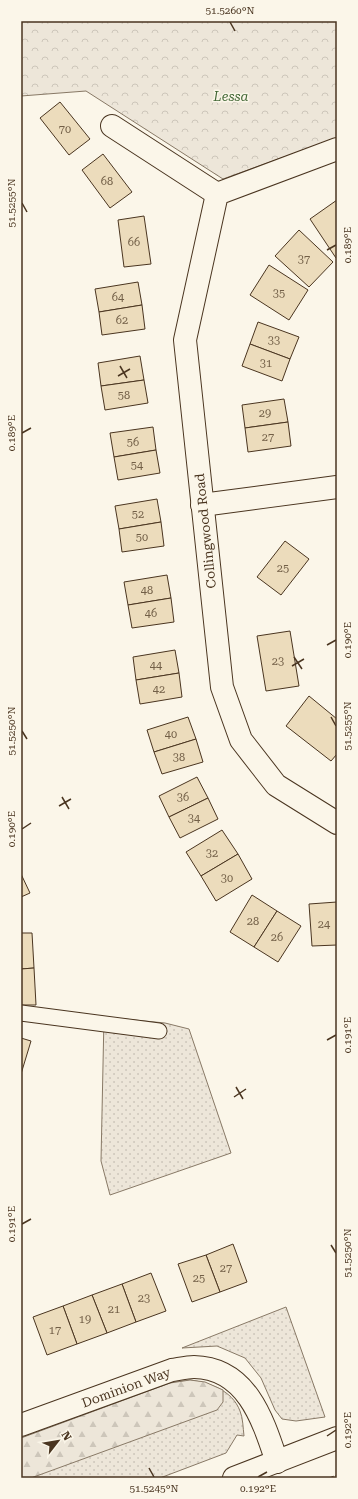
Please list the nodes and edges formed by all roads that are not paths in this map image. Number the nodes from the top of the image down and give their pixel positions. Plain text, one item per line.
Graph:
1 (112, 126) dead end
2 (337, 149) edge
3 (217, 194) junction
4 (337, 487) edge
5 (202, 504) junction
6 (337, 823) edge
7 (21, 1013) edge
8 (159, 1031) dead end
9 (21, 1424) edge
10 (337, 1438) edge
11 (276, 1462) junction
12 (234, 1478) edge

1 - 3 street
2 - 3 street
3 - 5 street, Collingwood Road
4 - 5 street
5 - 6 street, Collingwood Road
7 - 8 lane
9 - 11 street, Dominion Way
10 - 11 street
11 - 12 street

